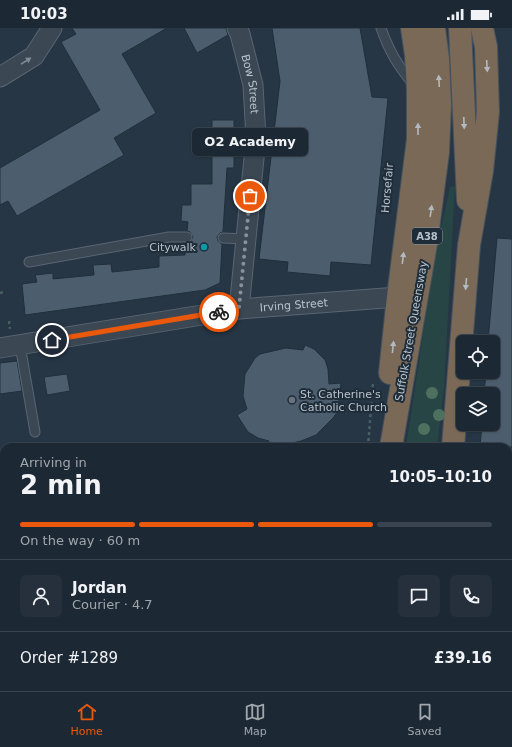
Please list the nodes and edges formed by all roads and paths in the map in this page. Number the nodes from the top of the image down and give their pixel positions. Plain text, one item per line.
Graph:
1 (237, 28) edge
2 (381, 28) edge
3 (412, 28) edge
4 (434, 28) edge
5 (460, 28) edge
6 (482, 28) edge
7 (48, 36) edge
8 (0, 77) edge
9 (418, 90) junction
10 (187, 237) dead end
11 (223, 238) dead end
12 (246, 239) junction
13 (469, 245) junction
14 (29, 262) dead end
15 (4, 292) dead end
16 (0, 293) edge
17 (398, 297) junction
18 (239, 308) junction
19 (20, 345) junction
20 (0, 348) edge
21 (373, 379) dead end
22 (35, 432) dead end
23 (368, 443) edge
24 (391, 443) edge
25 (391, 443) edge
26 (453, 443) edge

1 - 12 street, Bow Street
2 - 9 lane
3 - 9 highway
24 -> 4 highway, Suffolk Street Queensway / A38
5 -> 13 highway
6 -> 13 highway
8 -> 7 street
17 -> 9 highway
10 - 14 lane
11 - 12 lane
12 - 18 street, Bow Street
13 -> 26 highway
15 - 16 path
17 - 18 street, Irving Street
25 -> 17 highway
18 - 19 street, Irving Street
19 - 20 street, Irving Street
19 - 22 lane
21 - 23 path

